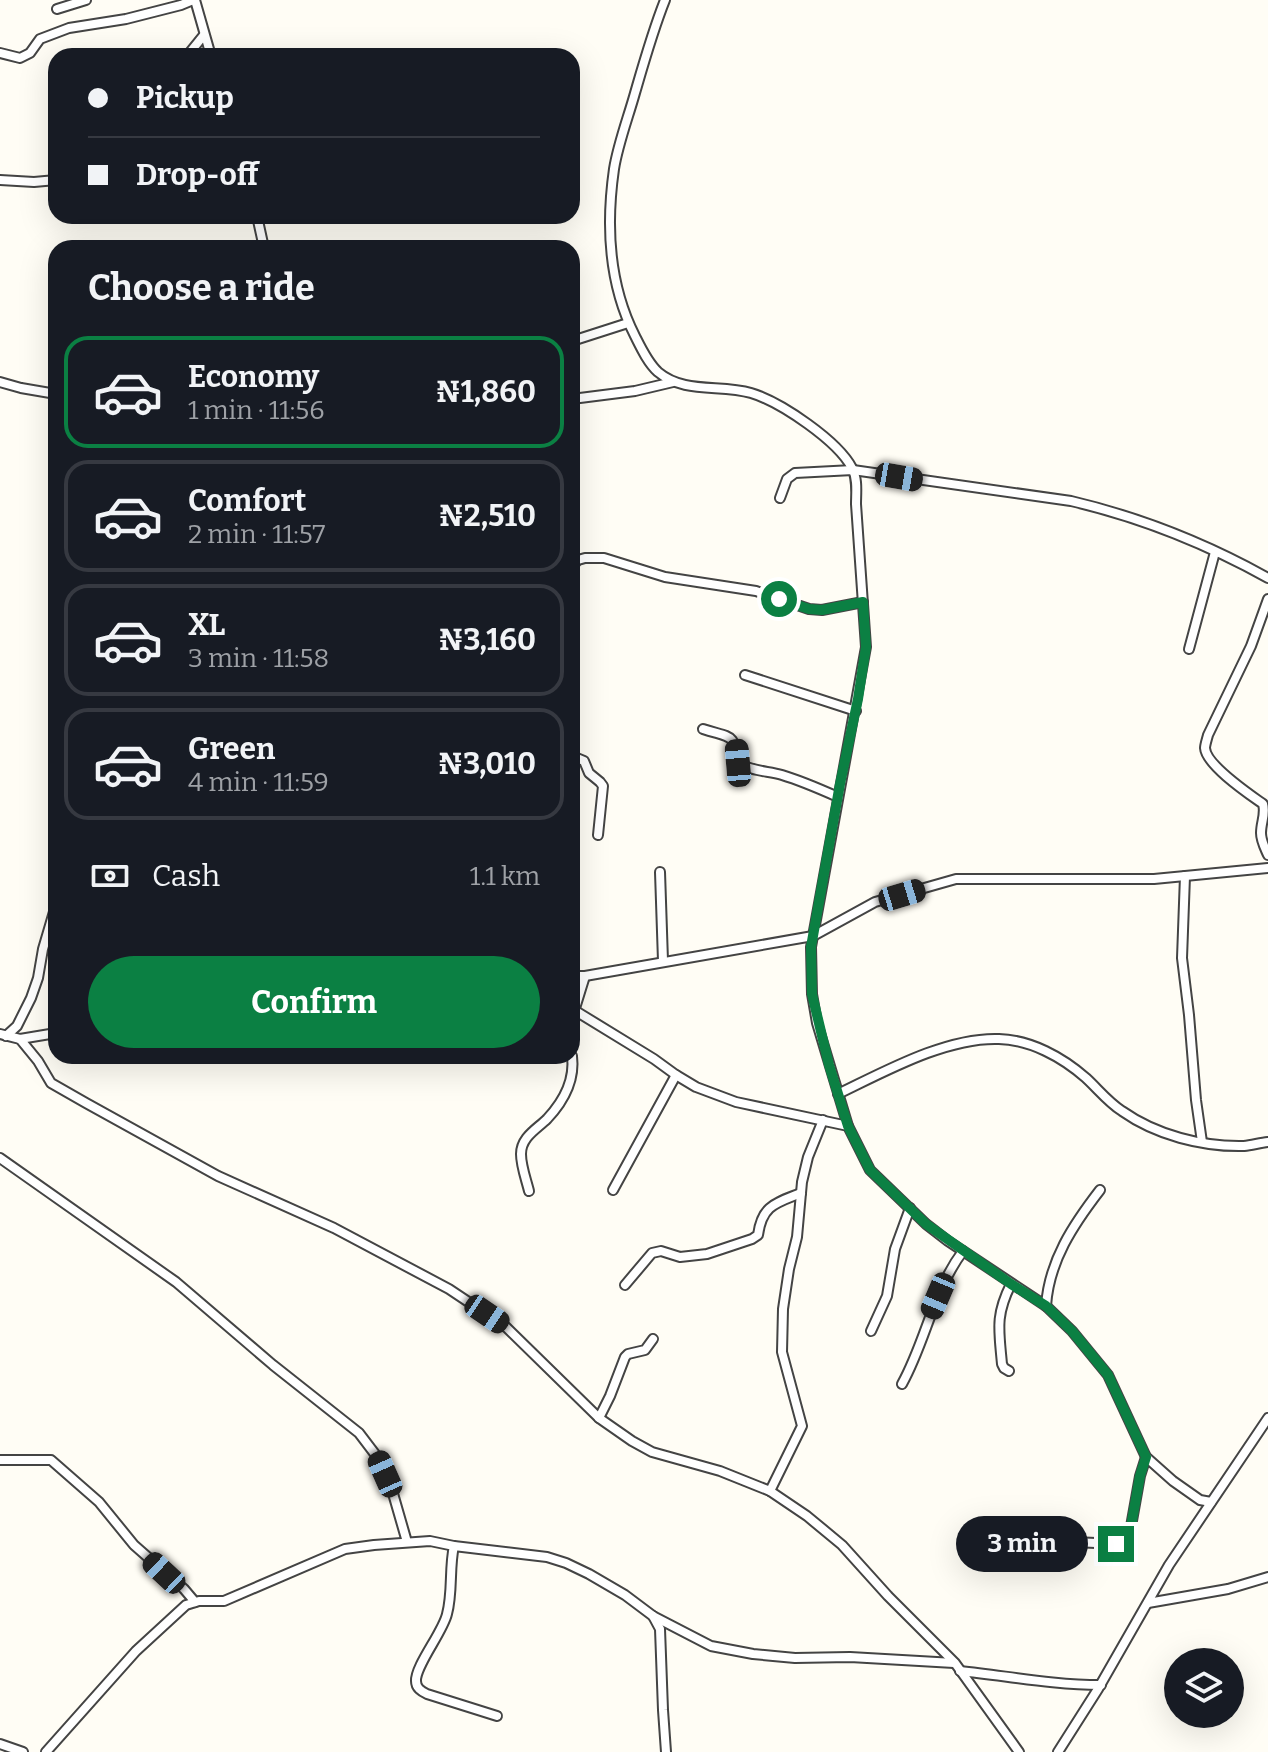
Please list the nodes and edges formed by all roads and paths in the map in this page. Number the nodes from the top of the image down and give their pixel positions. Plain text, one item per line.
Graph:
1 (86, 0) edge
2 (194, 0) edge
3 (665, 0) edge
4 (181, 5) junction
5 (57, 9) dead end
6 (197, 13) junction
7 (204, 35) junction
8 (193, 48) edge
9 (208, 48) edge
10 (0, 53) edge
11 (0, 180) edge
12 (48, 181) edge
13 (628, 323) junction
14 (580, 338) edge
15 (0, 382) edge
16 (673, 382) junction
17 (48, 393) edge
18 (580, 398) edge
19 (853, 470) junction
20 (780, 498) dead end
21 (1215, 552) junction
22 (580, 559) edge
23 (1268, 578) edge
24 (1268, 599) edge
25 (863, 602) junction
26 (1189, 649) dead end
27 (745, 675) dead end
28 (856, 711) junction
29 (703, 729) dead end
30 (580, 759) edge
31 (838, 797) junction
32 (598, 835) dead end
33 (1268, 855) edge
34 (1268, 868) edge
35 (660, 872) dead end
36 (1185, 876) junction
37 (48, 932) edge
38 (813, 936) junction
39 (663, 961) junction
40 (580, 976) edge
41 (585, 976) junction
42 (580, 996) edge
43 (580, 1018) edge
44 (48, 1034) edge
45 (3, 1035) edge
46 (20, 1039) junction
47 (573, 1064) edge
48 (676, 1075) junction
49 (838, 1094) junction
50 (823, 1120) junction
51 (848, 1126) junction
52 (1202, 1142) junction
53 (1268, 1142) edge
54 (0, 1158) edge
55 (613, 1190) dead end
56 (1100, 1190) dead end
57 (529, 1191) dead end
58 (801, 1193) junction
59 (910, 1208) junction
60 (963, 1251) junction
61 (1011, 1284) junction
62 (625, 1285) dead end
63 (1046, 1306) junction
64 (871, 1331) dead end
65 (653, 1339) dead end
66 (1009, 1371) dead end
67 (902, 1384) dead end
68 (599, 1418) junction
69 (1268, 1418) edge
70 (1146, 1457) junction
71 (0, 1460) edge
72 (770, 1491) junction
73 (1211, 1502) junction
74 (407, 1542) junction
75 (454, 1546) junction
76 (1030, 1549) dead end
77 (1268, 1577) edge
78 (195, 1602) junction
79 (1148, 1603) junction
80 (653, 1616) junction
81 (958, 1667) junction
82 (1101, 1685) junction
83 (497, 1716) dead end
84 (0, 1744) edge
85 (23, 1752) edge
86 (46, 1752) edge
87 (666, 1752) edge
88 (1019, 1752) edge
89 (1058, 1752) edge

1 - 5 street
2 - 4 street
2 - 6 street
3 - 13 street
4 - 6 street
4 - 10 street
6 - 7 street
7 - 8 street
7 - 9 street
11 - 12 street
13 - 14 street
13 - 16 street
15 - 17 street
16 - 18 street
16 - 19 street
19 - 20 street
19 - 21 street
19 - 25 street
21 - 23 street
21 - 26 street
22 - 25 street
24 - 33 street
25 - 28 street
27 - 28 street
28 - 31 street
29 - 31 street
30 - 32 street
31 - 38 street
34 - 36 street
35 - 39 street
36 - 38 street
36 - 52 street
37 - 45 street
38 - 39 street
38 - 49 street
39 - 41 street
40 - 41 street
41 - 42 street
43 - 48 street
44 - 46 street
45 - 46 street
46 - 68 street
47 - 57 street
48 - 50 street
48 - 55 street
49 - 51 street
49 - 52 street
50 - 51 street
50 - 58 street
51 - 59 street
52 - 53 street
54 - 74 street
56 - 63 street
58 - 62 street
58 - 72 street
59 - 60 street
59 - 64 street
60 - 61 street
60 - 67 street
61 - 63 street
61 - 66 street
63 - 70 street
65 - 68 street
68 - 72 street
69 - 73 street
70 - 73 street
70 - 76 street
71 - 78 street
72 - 81 street
73 - 79 street
74 - 75 street
74 - 78 street
75 - 80 street
75 - 83 street
77 - 79 street
78 - 86 street
79 - 82 street
80 - 81 street
80 - 87 street
81 - 82 street
81 - 88 street
82 - 89 street
84 - 85 street

